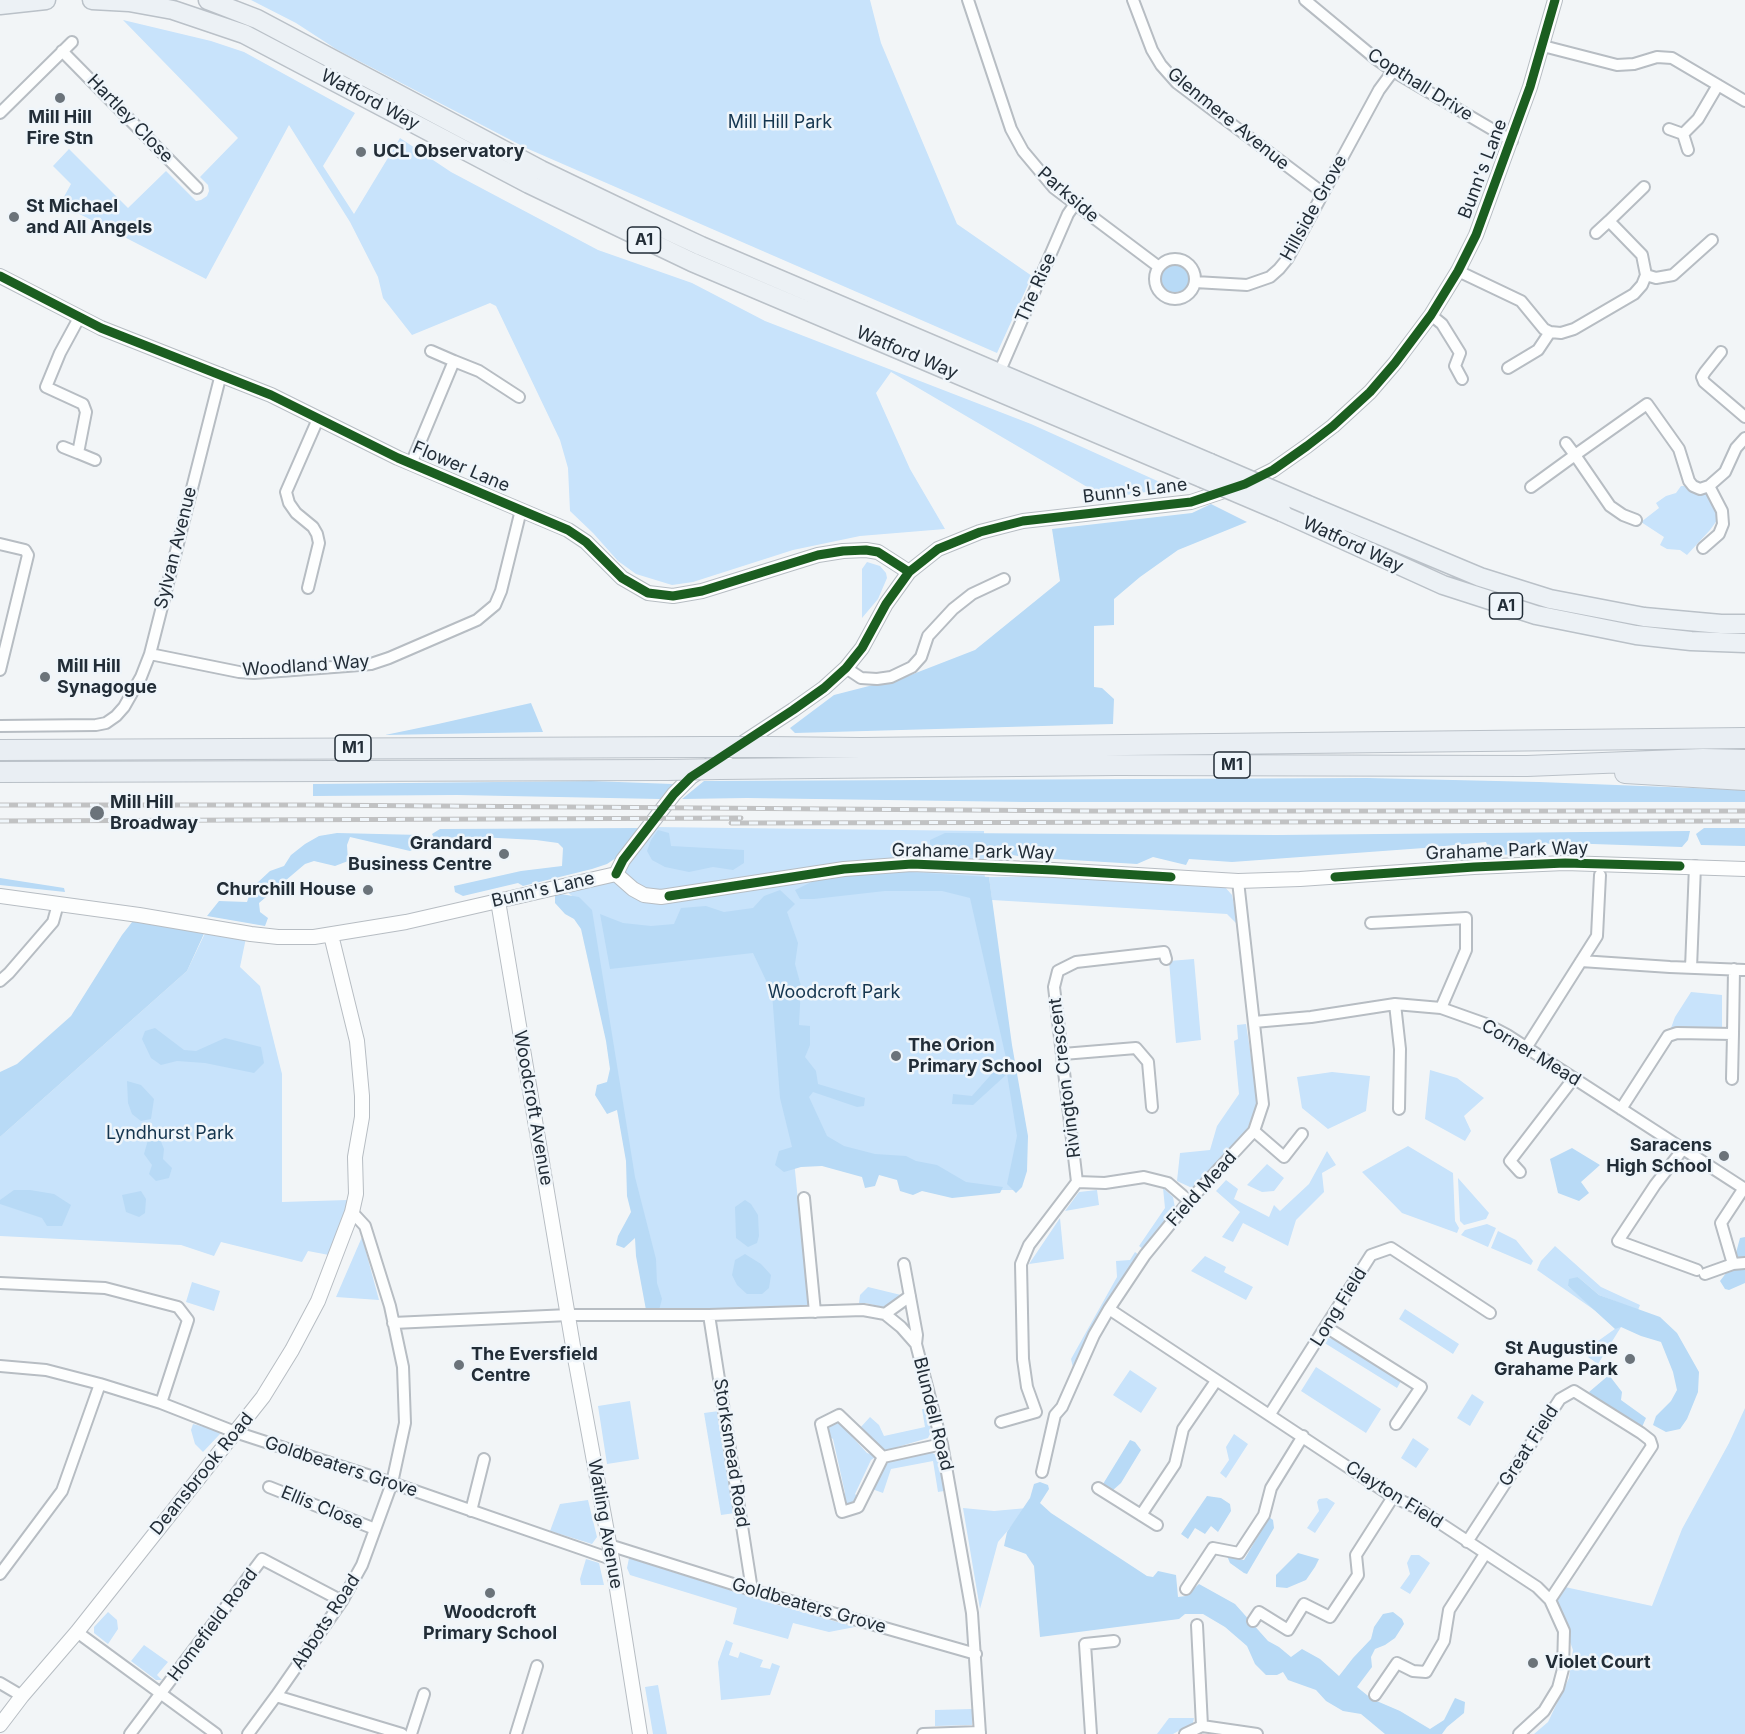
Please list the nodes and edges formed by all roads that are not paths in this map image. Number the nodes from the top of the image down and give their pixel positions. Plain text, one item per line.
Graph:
1 (46, 0) edge
2 (92, 0) edge
3 (208, 0) edge
4 (968, 0) edge
5 (1132, 0) edge
6 (1305, 0) edge
7 (1555, 0) edge
8 (0, 5) edge
9 (72, 42) dead end
10 (1543, 46) junction
11 (62, 51) junction
12 (1393, 72) junction
13 (1718, 85) junction
14 (1745, 101) edge
15 (0, 113) edge
16 (1669, 129) dead end
17 (1683, 134) junction
18 (1512, 141) junction
19 (1688, 150) dead end
20 (1644, 187) dead end
21 (197, 188) dead end
22 (1323, 193) junction
23 (1075, 204) junction
24 (1609, 221) junction
25 (1596, 233) dead end
26 (1712, 240) dead end
27 (1159, 267) junction
28 (1458, 270) junction
29 (1646, 275) junction
30 (0, 276) edge
31 (1195, 282) junction
32 (1431, 315) junction
33 (80, 318) junction
34 (1550, 332) junction
35 (431, 351) dead end
36 (1721, 352) dead end
37 (454, 362) junction
38 (1508, 368) dead end
39 (999, 373) junction
40 (220, 374) junction
41 (1462, 379) dead end
42 (519, 397) dead end
43 (1745, 417) edge
44 (318, 419) junction
45 (1745, 438) edge
46 (1566, 443) dead end
47 (63, 447) dead end
48 (78, 453) junction
49 (1575, 455) junction
50 (95, 460) dead end
51 (411, 464) junction
52 (1206, 471) junction
53 (1708, 486) junction
54 (1531, 487) dead end
55 (521, 510) junction
56 (1636, 520) dead end
57 (0, 544) edge
58 (1703, 549) dead end
59 (909, 572) junction
60 (1004, 579) dead end
61 (308, 588) dead end
62 (1745, 624) edge
63 (1745, 643) edge
64 (150, 654) junction
65 (846, 668) junction
66 (0, 670) edge
67 (0, 726) edge
68 (1745, 738) edge
69 (0, 750) edge
70 (1745, 760) edge
71 (1527, 765) junction
72 (0, 772) edge
73 (1745, 780) edge
74 (1695, 866) junction
75 (1745, 869) edge
76 (616, 874) junction
77 (1600, 876) dead end
78 (1238, 881) junction
79 (0, 896) edge
80 (498, 901) junction
81 (58, 904) junction
82 (1371, 923) dead end
83 (331, 935) junction
84 (1166, 959) dead end
85 (1581, 961) junction
86 (1691, 968) junction
87 (1740, 970) edge
88 (0, 981) edge
89 (1395, 1004) junction
90 (1441, 1008) junction
91 (1254, 1022) junction
92 (1733, 1034) junction
93 (1526, 1048) junction
94 (1063, 1054) junction
95 (1573, 1079) junction
96 (1732, 1079) dead end
97 (1152, 1107) dead end
98 (1621, 1108) junction
99 (1399, 1109) dead end
100 (1254, 1131) junction
101 (1302, 1134) dead end
102 (1683, 1149) junction
103 (1520, 1172) dead end
104 (1077, 1182) junction
105 (1744, 1188) edge
106 (804, 1198) dead end
107 (1189, 1201) junction
108 (352, 1212) junction
109 (1745, 1263) edge
110 (904, 1264) dead end
111 (1733, 1264) junction
112 (0, 1283) edge
113 (910, 1296) junction
114 (1109, 1309) junction
115 (815, 1312) junction
116 (1490, 1313) dead end
117 (885, 1314) junction
118 (569, 1315) junction
119 (709, 1316) junction
120 (393, 1323) junction
121 (1326, 1327) junction
122 (916, 1344) junction
123 (0, 1366) edge
124 (1216, 1381) junction
125 (100, 1384) junction
126 (161, 1403) junction
127 (1270, 1414) junction
128 (1001, 1422) dead end
129 (1396, 1424) dead end
130 (235, 1432) junction
131 (1303, 1436) junction
132 (942, 1444) junction
133 (883, 1456) junction
134 (484, 1459) dead end
135 (1042, 1472) dead end
136 (392, 1483) junction
137 (268, 1487) dead end
138 (1098, 1488) dead end
139 (1393, 1497) junction
140 (471, 1511) junction
141 (1141, 1515) junction
142 (1157, 1525) dead end
143 (375, 1530) junction
144 (1467, 1542) junction
145 (610, 1552) junction
146 (1485, 1554) junction
147 (0, 1574) edge
148 (1186, 1589) dead end
149 (752, 1590) junction
150 (1550, 1600) junction
151 (342, 1601) junction
152 (1253, 1621) dead end
153 (1197, 1625) dead end
154 (76, 1632) junction
155 (1114, 1641) dead end
156 (976, 1654) junction
157 (537, 1666) dead end
158 (0, 1683) edge
159 (161, 1694) junction
160 (424, 1694) dead end
161 (1375, 1695) dead end
162 (22, 1696) junction
163 (276, 1696) junction
164 (0, 1725) edge
165 (1202, 1726) junction
166 (980, 1733) edge
167 (130, 1734) edge
168 (216, 1734) edge
169 (248, 1734) edge
170 (402, 1734) edge
171 (411, 1734) edge
172 (516, 1734) edge
173 (640, 1734) edge
174 (924, 1734) edge
175 (1091, 1734) edge
176 (1185, 1734) edge
177 (1257, 1734) edge
178 (1519, 1734) edge

1 - 8 highway
2 - 52 highway, Watford Way / A1
3 - 39 highway, Watford Way / A1
4 - 23 street, Parkside
5 - 22 street, Glenmere Avenue
6 - 12 street, Copthall Drive
7 - 10 street, Bunn's Lane
9 - 11 street
10 - 13 street
10 - 18 street, Bunn's Lane
11 - 15 street
11 - 21 street, Hartley Close
12 - 18 street, Copthall Drive
12 - 22 street, Hillside Grove
13 - 14 street
13 - 17 street
16 - 17 street
17 - 19 street
18 - 28 street, Bunn's Lane
20 - 24 street
22 - 31 street, Hillside Grove
23 - 27 street, Parkside
23 - 39 street, The Rise
24 - 25 street
24 - 29 street
26 - 29 street
27 - 31 street
27 - 31 street
28 - 32 street, Bunn's Lane
28 - 34 street
29 - 34 street
30 - 33 street, Flower Lane
32 - 41 street
32 - 59 street, Bunn's Lane
33 - 40 street, Flower Lane
33 - 48 street
34 - 38 street
35 - 37 street
36 - 43 street
37 - 42 street
37 - 51 street
39 - 52 highway, Watford Way / A1
40 - 44 street, Flower Lane
40 - 64 street, Sylvan Avenue
44 - 51 street, Flower Lane
44 - 61 street
45 - 53 street
46 - 49 street
47 - 48 street
48 - 50 street
49 - 53 street
49 - 54 street
49 - 56 street
51 - 55 street, Flower Lane
52 - 62 highway, Watford Way / A1, bridge
52 - 63 highway, Watford Way / A1, bridge
53 - 58 street
55 - 59 street, Flower Lane
55 - 64 street, Woodland Way
57 - 66 street
59 - 65 street, Bunn's Lane
60 - 65 street
64 - 67 street, Sylvan Avenue
65 - 76 street, Bunn's Lane
68 - 69 highway, M1, bridge
70 - 71 highway, M1
71 - 72 highway, M1, bridge
71 - 73 highway, M1
74 - 75 street, Grahame Park Way
74 - 78 street, Grahame Park Way
74 - 86 street
76 - 78 street, Grahame Park Way
76 - 80 street, Bunn's Lane
77 - 85 street
78 - 91 street, Field Mead
79 - 81 street, Bunn's Lane
80 - 83 street, Bunn's Lane
80 - 118 street, Woodcroft Avenue
81 - 83 street, Bunn's Lane
81 - 88 street
82 - 90 street
83 - 108 street, Deansbrook Road
84 - 94 street, Rivington Crescent
85 - 86 street
85 - 93 street
86 - 87 street
87 - 92 street
89 - 90 street, Corner Mead
89 - 91 street, Corner Mead
89 - 99 street
90 - 93 street, Corner Mead
91 - 100 street, Field Mead
92 - 96 street
92 - 98 street
93 - 95 street, Corner Mead
94 - 97 street
94 - 104 street, Rivington Crescent
95 - 98 street, Corner Mead
95 - 103 street
98 - 102 street, Corner Mead
100 - 101 street
100 - 107 street, Field Mead
102 - 105 street, Corner Mead
102 - 111 street
104 - 107 street, Rivington Crescent
104 - 128 street
105 - 111 street
106 - 115 street
107 - 114 street, Field Mead
108 - 120 street, Abbots Road
108 - 130 street, Deansbrook Road
109 - 111 street
110 - 113 street
112 - 126 street
113 - 117 street
113 - 122 street
114 - 124 street, Clayton Field
114 - 135 street, Field Mead
115 - 117 street
115 - 119 street
116 - 121 street, Long Field
117 - 122 street, Blundell Road
118 - 119 street
118 - 120 street
118 - 145 street, Watling Avenue
119 - 149 street, Storksmead Road
120 - 136 street, Abbots Road
121 - 127 street, Long Field
121 - 129 street
122 - 132 street, Blundell Road
123 - 125 street, Goldbeaters Grove
124 - 127 street, Clayton Field
124 - 141 street
125 - 126 street, Goldbeaters Grove
125 - 147 street
126 - 130 street, Goldbeaters Grove
127 - 131 street, Clayton Field
130 - 136 street, Goldbeaters Grove
130 - 154 street, Deansbrook Road
131 - 139 street, Clayton Field
131 - 148 street
132 - 133 street
132 - 156 street, Blundell Road
133 - 133 street
134 - 140 street
136 - 140 street, Goldbeaters Grove
136 - 143 street, Abbots Road
137 - 143 street, Ellis Close
138 - 141 street
139 - 144 street, Clayton Field
139 - 152 street
140 - 145 street, Goldbeaters Grove
141 - 142 street
143 - 151 street, Abbots Road
144 - 146 street, Clayton Field
144 - 150 street, Great Field
145 - 149 street, Goldbeaters Grove
145 - 173 street, Watling Avenue
146 - 150 street, Clayton Field
146 - 161 street
149 - 156 street, Goldbeaters Grove
150 - 178 street, Clayton Field
151 - 159 street, Homefield Road
151 - 163 street, Abbots Road
153 - 165 street
154 - 159 street
154 - 162 street, Deansbrook Road
155 - 175 street
156 - 166 street, Blundell Road
157 - 172 street
158 - 162 street
159 - 167 street, Homefield Road
159 - 168 street
160 - 171 street
162 - 164 street, Deansbrook Road
163 - 169 street, Abbots Road
163 - 170 street
165 - 176 street
165 - 177 street
166 - 174 street

